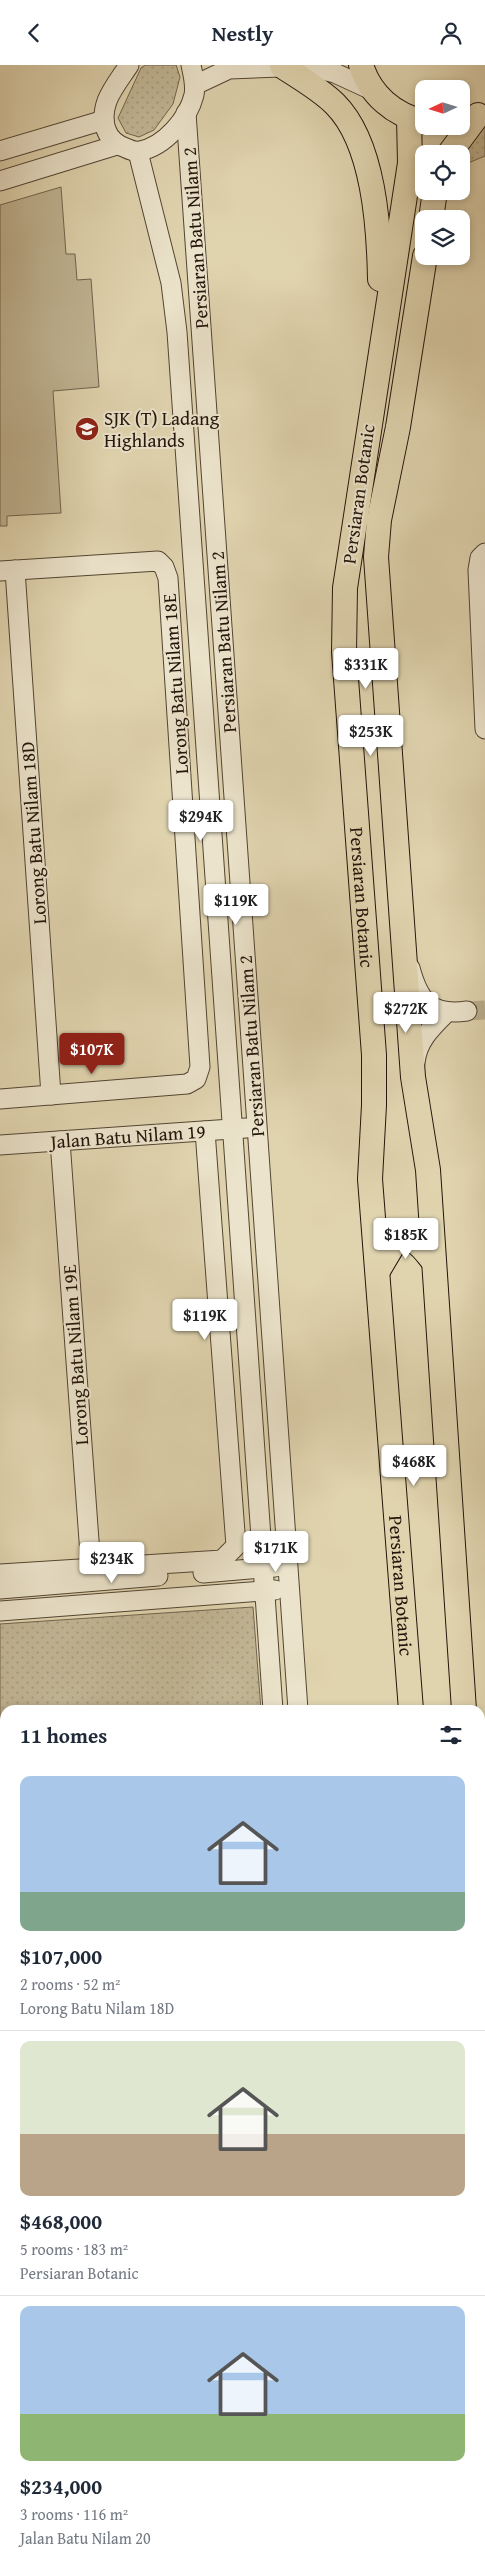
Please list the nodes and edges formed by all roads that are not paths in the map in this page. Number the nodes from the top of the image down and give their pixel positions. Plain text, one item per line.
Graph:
1 (129, 65) edge
2 (190, 65) edge
3 (361, 65) edge
4 (282, 67) junction
5 (195, 85) junction
6 (374, 91) junction
7 (186, 113) junction
8 (475, 115) edge
9 (415, 119) edge
10 (104, 120) junction
11 (415, 132) edge
12 (117, 145) junction
13 (455, 145) edge
14 (0, 151) edge
15 (138, 152) junction
16 (0, 181) edge
17 (424, 265) edge
18 (382, 336) junction
19 (214, 509) junction
20 (190, 511) junction
21 (485, 553) edge
22 (8, 570) edge
23 (485, 729) edge
24 (404, 945) junction
25 (468, 1011) tunnel mouth
26 (446, 1013) junction
27 (413, 1077) junction
28 (51, 1095) junction
29 (0, 1099) edge
30 (257, 1127) junction
31 (233, 1128) junction
32 (205, 1131) junction
33 (60, 1141) junction
34 (0, 1145) edge
35 (434, 1261) junction
36 (378, 1269) junction
37 (288, 1566) junction
38 (91, 1568) junction
39 (263, 1568) junction
40 (0, 1574) edge
41 (0, 1589) edge
42 (289, 1589) junction
43 (264, 1591) junction
44 (0, 1611) edge
45 (273, 1705) edge
46 (298, 1705) edge
47 (411, 1705) edge
48 (463, 1705) edge

1 - 10 street
2 - 5 street
3 - 6 main road
4 - 5 street
4 - 6 street
4 - 18 main road
5 - 7 street
6 - 9 main road
7 - 15 street
7 - 19 street, Persiaran Batu Nilam 2
8 - 13 main road
10 - 12 street
10 - 14 street
11 - 18 main road, Persiaran Botanic
12 - 15 street
12 - 16 street
15 - 20 street, Persiaran Batu Nilam 2
17 - 24 main road, Persiaran Botanic
18 - 36 main road, Persiaran Botanic
19 - 20 street
19 - 30 street, Persiaran Batu Nilam 2
20 - 31 street, Persiaran Batu Nilam 2
21 - 23 street
22 - 28 street, Lorong Batu Nilam 18D
22 - 28 street, Lorong Batu Nilam 18E
24 - 26 street
24 - 27 main road, Persiaran Botanic
25 - 26 street
26 - 27 street
27 - 35 main road, Persiaran Botanic
28 - 29 street
30 - 31 street, Jalan Batu Nilam 19
30 - 37 street, Persiaran Batu Nilam 2
31 - 32 street, Jalan Batu Nilam 19
31 - 39 street, Persiaran Batu Nilam 2
32 - 33 street, Jalan Batu Nilam 19
32 - 38 street
33 - 34 street, Jalan Batu Nilam 19
33 - 38 street, Lorong Batu Nilam 19E
35 - 36 main road
35 - 48 main road, Persiaran Botanic
36 - 47 main road, Persiaran Botanic
37 - 39 street
37 - 42 street, Persiaran Batu Nilam 2
38 - 40 street
39 - 41 street
39 - 43 street, Persiaran Batu Nilam 2
42 - 43 street
42 - 46 street, Persiaran Batu Nilam 2
43 - 44 street
43 - 45 street, Persiaran Batu Nilam 2

